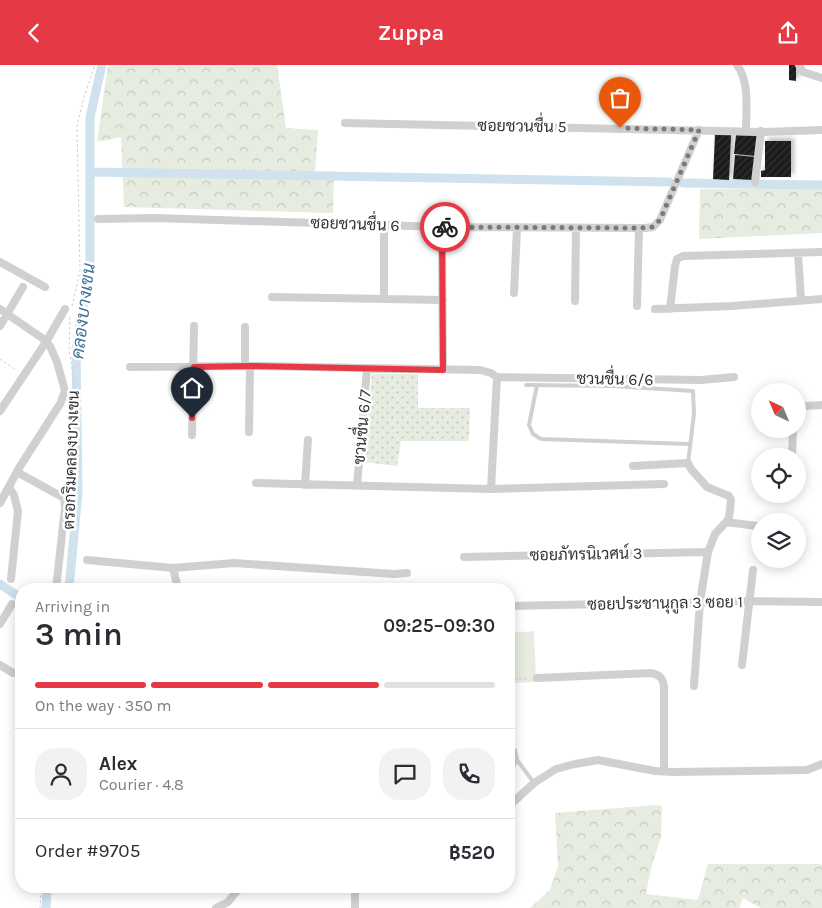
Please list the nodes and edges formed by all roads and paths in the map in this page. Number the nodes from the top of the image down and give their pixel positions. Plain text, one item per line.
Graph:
1 (95, 65) edge
2 (737, 65) edge
3 (799, 65) edge
4 (822, 78) edge
5 (345, 123) dead end
6 (699, 130) junction
7 (733, 130) junction
8 (746, 130) junction
9 (822, 130) edge
10 (761, 131) junction
11 (730, 178) dead end
12 (755, 182) dead end
13 (98, 219) dead end
14 (384, 225) junction
15 (442, 227) junction
16 (516, 228) junction
17 (576, 228) junction
18 (639, 228) junction
19 (822, 252) edge
20 (798, 253) junction
21 (0, 262) edge
22 (23, 287) dead end
23 (45, 287) dead end
24 (514, 293) dead end
25 (272, 297) dead end
26 (384, 298) junction
27 (822, 299) edge
28 (443, 300) junction
29 (802, 300) junction
30 (575, 301) dead end
31 (637, 306) dead end
32 (0, 309) edge
33 (69, 309) junction
34 (655, 309) dead end
35 (670, 309) junction
36 (8, 315) junction
37 (0, 326) edge
38 (194, 326) dead end
39 (245, 327) dead end
40 (46, 343) junction
41 (0, 359) edge
42 (248, 366) junction
43 (130, 367) dead end
44 (194, 367) junction
45 (367, 369) junction
46 (443, 370) junction
47 (24, 375) junction
48 (497, 377) junction
49 (734, 377) dead end
50 (526, 385) dead end
51 (536, 385) junction
52 (822, 405) edge
53 (806, 406) edge
54 (0, 411) edge
55 (249, 432) dead end
56 (192, 435) dead end
57 (308, 440) dead end
58 (689, 444) junction
59 (688, 463) junction
60 (633, 466) dead end
61 (16, 472) junction
62 (256, 483) dead end
63 (664, 484) dead end
64 (305, 485) junction
65 (357, 486) junction
66 (9, 487) junction
67 (490, 489) junction
68 (72, 497) dead end
69 (0, 503) edge
70 (726, 523) junction
71 (751, 525) edge
72 (708, 552) junction
73 (464, 557) dead end
74 (87, 560) dead end
75 (173, 568) junction
76 (753, 570) dead end
77 (407, 573) dead end
78 (11, 579) dead end
79 (57, 583) edge
80 (177, 583) edge
81 (0, 587) edge
82 (13, 601) joint
83 (749, 601) junction
84 (700, 602) junction
85 (822, 602) edge
86 (515, 605) edge
87 (0, 624) edge
88 (0, 665) edge
89 (742, 665) dead end
90 (15, 673) edge
91 (537, 678) joint
92 (515, 679) edge
93 (694, 686) dead end
94 (515, 750) dead end
95 (517, 760) junction
96 (515, 763) edge
97 (822, 764) edge
98 (664, 771) junction
99 (534, 783) junction
100 (515, 800) edge
101 (41, 893) edge
102 (235, 893) edge
103 (355, 893) edge
104 (40, 908) edge
105 (216, 908) edge
106 (355, 908) edge

1 - 33 path, ตรอกริมคลองบางเขน
2 - 8 street
3 - 4 street
5 - 6 street, ซอยชวนชื่น 5
6 - 7 street, ซอยชวนชื่น 5
6 - 18 street, ซอยชวนชื่น 6
7 - 8 street, ซอยชวนชื่น 5
7 - 11 path
8 - 10 street, ซอยชวนชื่น 5
9 - 10 street, ซอยชวนชื่น 5
10 - 12 street
13 - 14 street, ซอยชวนชื่น 6
14 - 15 street, ซอยชวนชื่น 6
14 - 26 street
15 - 16 street, ซอยชวนชื่น 6
15 - 28 street
16 - 17 street, ซอยชวนชื่น 6
16 - 24 street
17 - 18 street, ซอยชวนชื่น 6
17 - 30 street
18 - 31 street
19 - 20 street
20 - 29 street
20 - 35 street
21 - 23 street
22 - 36 street
25 - 26 street
26 - 28 street
27 - 29 street
28 - 46 street
29 - 35 street
32 - 36 street
33 - 40 street
33 - 68 path, ตรอกริมคลองบางเขน
34 - 35 street
36 - 37 street
36 - 40 street
38 - 44 street
39 - 42 street
40 - 47 street
40 - 61 street
41 - 47 path
42 - 44 street, ชวนชื่น 6/6
42 - 45 street, ชวนชื่น 6/6
42 - 55 street
43 - 44 street, ชวนชื่น 6/6
44 - 56 street
45 - 46 street, ชวนชื่น 6/6
45 - 65 street, ชวนชื่น 6/7
46 - 48 street, ชวนชื่น 6/6
47 - 54 street
48 - 49 street, ชวนชื่น 6/6
48 - 67 street
50 - 51 lane
51 - 58 lane
51 - 58 lane
52 - 53 street
57 - 64 street
58 - 59 lane
59 - 60 street
59 - 70 street
61 - 66 street
61 - 79 street
62 - 64 street
63 - 67 street
64 - 65 street
65 - 67 street
66 - 69 street
66 - 78 street
70 - 71 street
70 - 72 street
72 - 73 street, ซอยภัทรนิเวศน์ 3
72 - 84 street
74 - 75 street
75 - 77 street
75 - 80 street
76 - 83 street
81 - 82 path
82 - 87 street
83 - 84 street, ซอยประชานุกูล 3 ซอย 1
83 - 85 street, ซอยประชานุกูล 3 ซอย 1
83 - 89 street
84 - 86 street, ซอยประชานุกูล 3 ซอย 1
84 - 93 street
88 - 90 street
91 - 92 path
91 - 98 street
94 - 95 lane
95 - 96 lane
95 - 99 lane
97 - 98 street
98 - 99 street
99 - 100 street
101 - 104 path
102 - 105 street
103 - 106 street

